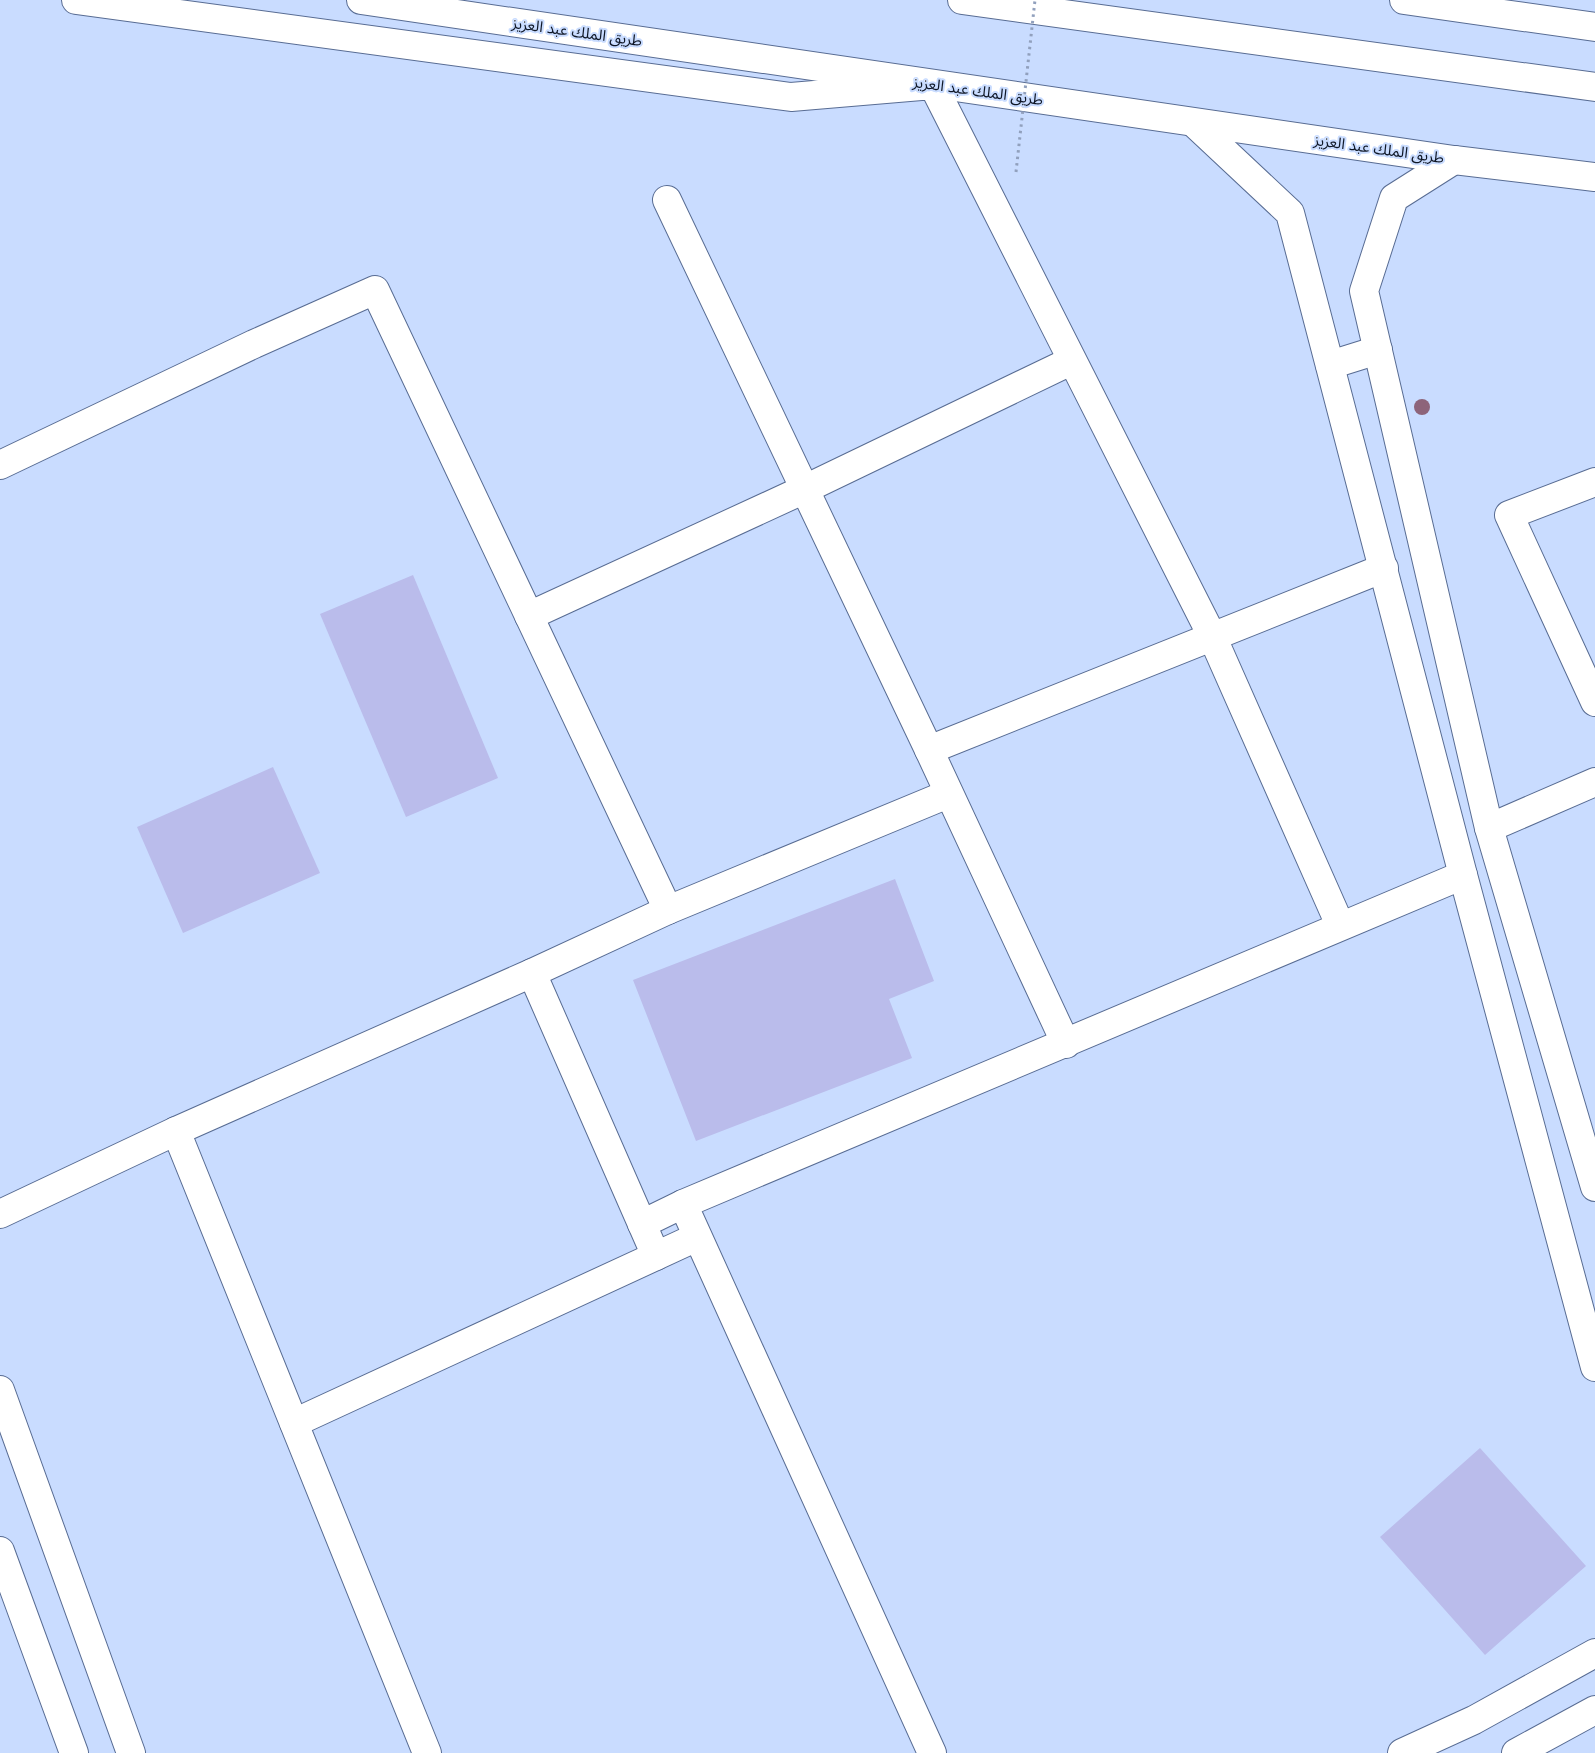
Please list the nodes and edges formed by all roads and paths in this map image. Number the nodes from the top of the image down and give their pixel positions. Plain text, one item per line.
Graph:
1 (76, 0) edge
2 (362, 0) edge
3 (962, 0) edge
4 (1035, 0) edge
5 (1404, 0) edge
6 (1595, 27) edge
7 (933, 84) junction
8 (1595, 87) edge
9 (1194, 122) junction
10 (1454, 160) junction
11 (1016, 172) dead end
12 (1595, 177) edge
13 (667, 200) dead end
14 (1378, 350) junction
15 (1071, 361) junction
16 (1330, 365) junction
17 (0, 465) edge
18 (1595, 482) edge
19 (805, 489) junction
20 (1384, 568) junction
21 (529, 616) junction
22 (1212, 636) junction
23 (1595, 702) edge
24 (929, 750) junction
25 (1595, 782) edge
26 (948, 794) junction
27 (1489, 828) junction
28 (1463, 875) junction
29 (668, 910) junction
30 (1340, 925) junction
31 (532, 973) junction
32 (1066, 1044) junction
33 (176, 1131) junction
34 (1595, 1187) edge
35 (683, 1204) junction
36 (0, 1214) edge
37 (642, 1224) junction
38 (697, 1237) junction
39 (656, 1256) junction
40 (1595, 1367) edge
41 (0, 1390) edge
42 (294, 1424) junction
43 (0, 1552) edge
44 (1595, 1653) edge
45 (1595, 1710) edge
46 (74, 1753) edge
47 (131, 1753) edge
48 (427, 1753) edge
49 (932, 1753) edge
50 (1402, 1753) edge
51 (1516, 1753) edge

1 - 7 street
2 - 7 street, طريق الملك عبد العزيز
3 - 8 street
4 - 11 path, bridge
5 - 6 street
7 - 9 street, طريق الملك عبد العزيز
7 - 15 street
9 - 10 street, طريق الملك عبد العزيز
9 - 16 street
10 - 12 street, طريق الملك عبد العزيز
10 - 14 street
13 - 19 street
14 - 16 street
14 - 27 street
15 - 19 street
15 - 22 street
16 - 20 street
17 - 21 street
18 - 23 street
19 - 21 street
19 - 24 street
20 - 22 street
20 - 28 street
21 - 29 street
22 - 24 street
22 - 30 street
24 - 26 street
25 - 27 street
26 - 29 street
26 - 32 street
27 - 34 street
28 - 30 street
28 - 40 street
29 - 31 street
30 - 32 street
31 - 33 street
31 - 37 street
32 - 35 street
33 - 36 street
33 - 42 street
35 - 37 street
35 - 38 street
37 - 39 street
38 - 39 street
38 - 49 street
39 - 42 street
41 - 47 street
42 - 48 street
43 - 46 street
44 - 50 street
45 - 51 street

